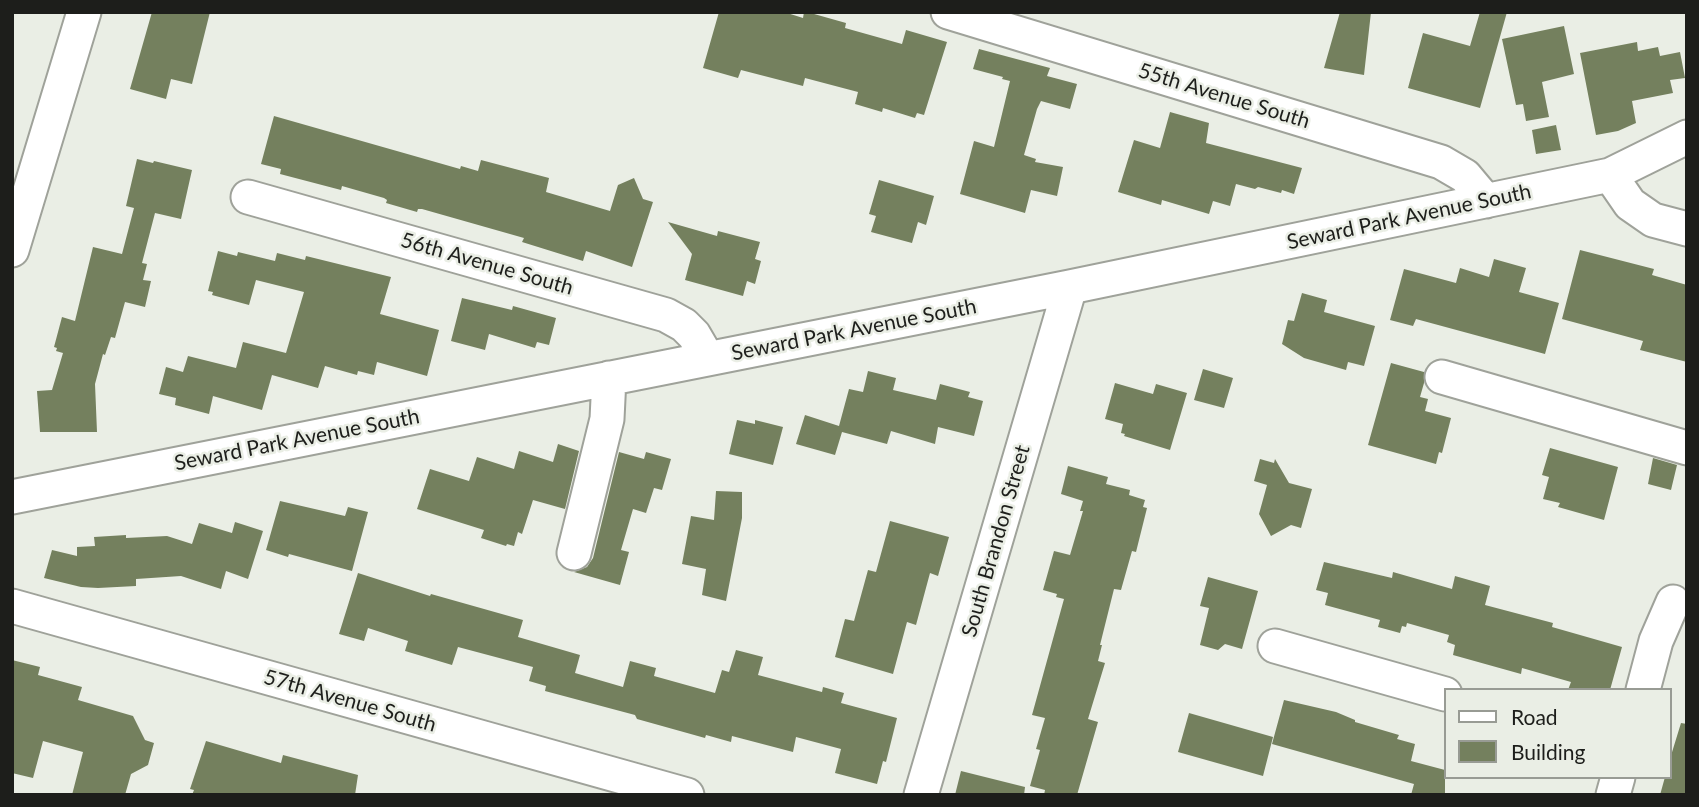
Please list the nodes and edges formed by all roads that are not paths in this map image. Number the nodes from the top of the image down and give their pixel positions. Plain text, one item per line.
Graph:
1 (83, 12) edge
2 (948, 12) edge
3 (1687, 137) edge
4 (1610, 176) junction
5 (248, 197) dead end
6 (1486, 201) junction
7 (1687, 229) edge
8 (12, 250) edge
9 (1070, 287) junction
10 (708, 359) junction
11 (1442, 377) dead end
12 (609, 378) junction
13 (1687, 449) edge
14 (12, 497) edge
15 (575, 553) dead end
16 (1673, 602) dead end
17 (12, 606) edge
18 (1275, 646) dead end
19 (1644, 688) edge
20 (1444, 694) edge
21 (687, 795) edge
22 (920, 795) edge

1 - 8 street
2 - 6 street, 55th Avenue South
3 - 4 street, Seward Park Avenue South
4 - 6 street, Seward Park Avenue South
4 - 7 street
5 - 10 street, 56th Avenue South
6 - 9 street, Seward Park Avenue South
9 - 10 street, Seward Park Avenue South
9 - 22 street, South Brandon Street
10 - 12 street, Seward Park Avenue South
11 - 13 street
12 - 14 street, Seward Park Avenue South
12 - 15 street
16 - 19 street
17 - 21 street, 57th Avenue South
18 - 20 street

